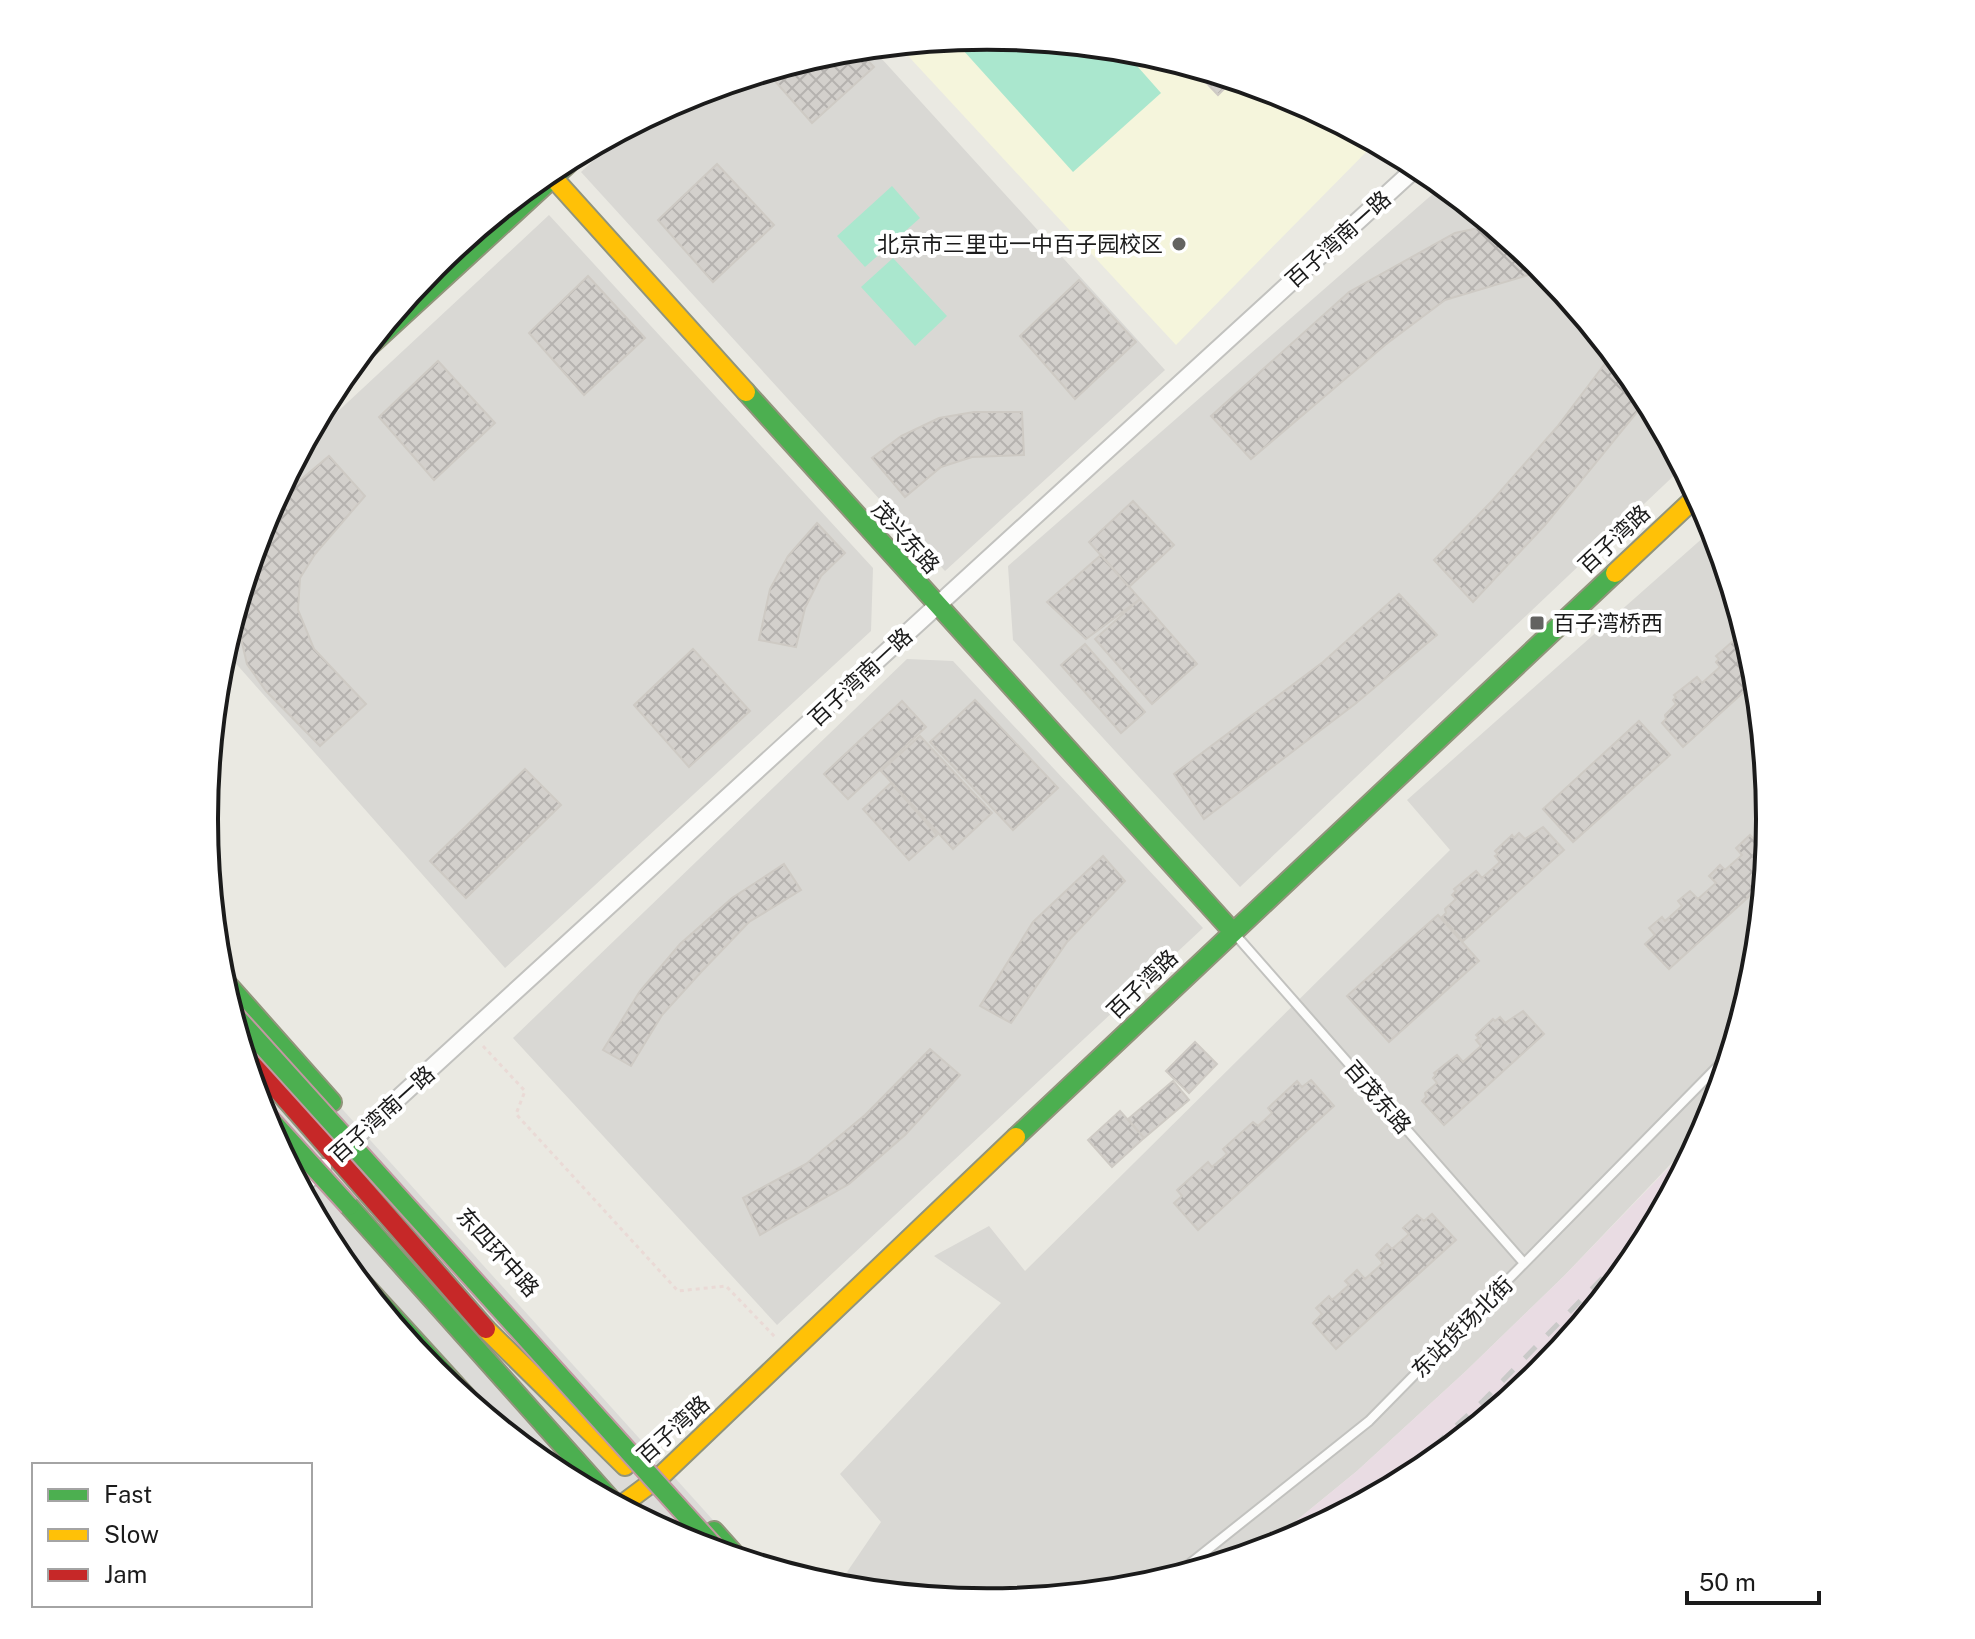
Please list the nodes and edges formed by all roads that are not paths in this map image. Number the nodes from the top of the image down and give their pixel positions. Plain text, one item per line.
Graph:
1 (1408, 175) edge
2 (557, 182) edge
3 (482, 239) edge
4 (434, 285) edge
5 (1689, 504) edge
6 (937, 606) junction
7 (1232, 931) junction
8 (239, 998) edge
9 (247, 1029) edge
10 (260, 1069) edge
11 (1715, 1069) edge
12 (360, 1134) junction
13 (288, 1139) edge
14 (336, 1155) junction
15 (308, 1180) edge
16 (317, 1196) edge
17 (1524, 1263) junction
18 (559, 1458) edge
19 (663, 1474) junction
20 (596, 1482) edge
21 (645, 1486) junction
22 (626, 1499) edge
23 (678, 1524) edge
24 (703, 1534) edge
25 (724, 1542) edge
26 (1193, 1561) edge

1 - 6 street, 百子湾南一路
2 - 6 main road, 茂兴东路
3 - 4 main road
5 - 7 main road, 百子湾路
6 - 7 main road, 茂兴东路
6 - 12 street, 百子湾南一路
7 - 17 lane, 百茂东路
7 - 19 main road, 百子湾路
8 - 12 main road, 东四环中路
9 - 24 main road, 东四环中路, bridge
10 - 14 main road
11 - 17 lane, 东站货场北街
12 - 14 street, 百子湾南一路
12 - 19 main road, 东四环中路
13 - 20 main road, bridge
14 - 15 street, 百子湾南一路
14 - 21 main road
16 - 18 main road
17 - 26 lane, 东站货场北街
19 - 21 main road, 百子湾路
19 - 25 main road, 东四环中路
21 - 22 main road, 百子湾路
21 - 23 main road

